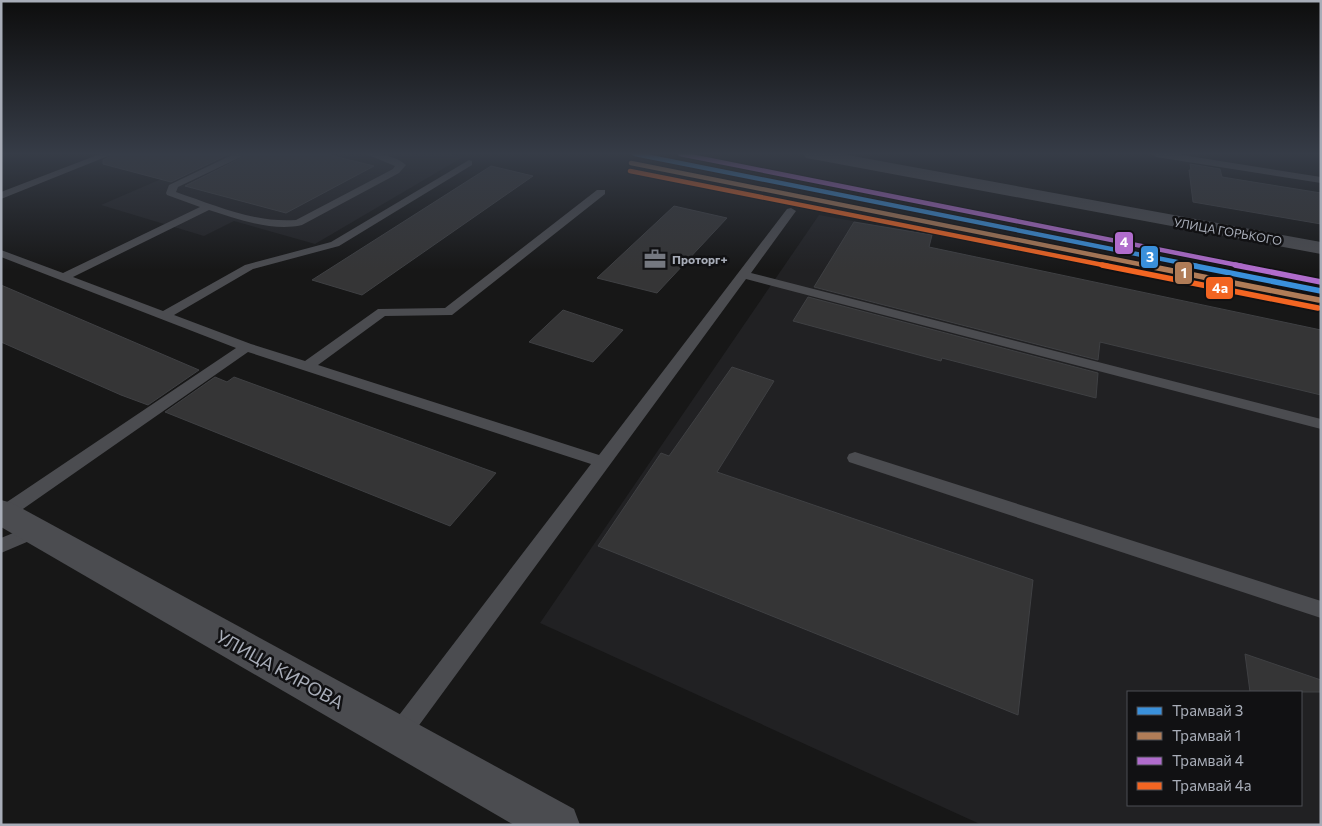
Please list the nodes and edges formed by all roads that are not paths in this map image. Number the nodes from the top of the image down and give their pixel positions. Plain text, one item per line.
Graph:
1 (601, 192) dead end
2 (171, 193) edge
3 (355, 193) edge
4 (420, 193) edge
5 (1021, 193) edge
6 (208, 206) junction
7 (791, 211) dead end
8 (1321, 248) edge
9 (1, 253) edge
10 (743, 275) junction
11 (63, 277) junction
12 (163, 316) junction
13 (246, 347) junction
14 (308, 366) junction
15 (1321, 424) edge
16 (855, 458) dead end
17 (602, 462) junction
18 (10, 526) edge
19 (1321, 610) edge
20 (398, 735) junction
21 (558, 825) edge

1 - 14 lane
2 - 6 lane
3 - 6 lane
4 - 12 lane
5 - 8 street, УЛИЦА ГОРЬКОГО
6 - 11 lane
7 - 10 lane
9 - 11 lane
10 - 15 lane
10 - 17 lane
11 - 12 lane
12 - 13 lane
13 - 14 lane
13 - 18 lane
14 - 17 lane
16 - 19 lane
17 - 20 lane
18 - 20 street, УЛИЦА КИРОВА
20 - 21 street, УЛИЦА КИРОВА

